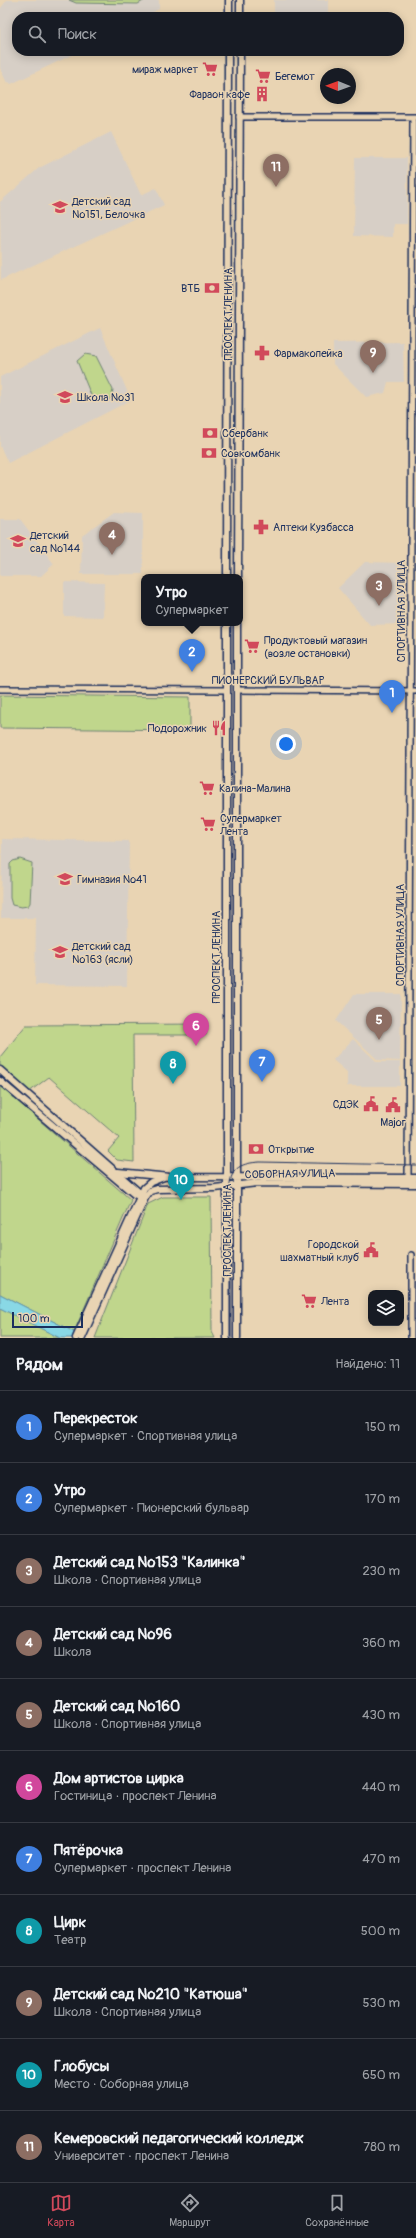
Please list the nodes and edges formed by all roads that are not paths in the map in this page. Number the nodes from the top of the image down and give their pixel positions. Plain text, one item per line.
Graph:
1 (229, 0) edge
2 (240, 0) edge
3 (229, 12) edge
4 (240, 12) edge
5 (228, 56) edge
6 (240, 56) edge
7 (228, 117) junction
8 (239, 117) junction
9 (415, 117) edge
10 (414, 227) edge
11 (238, 399) junction
12 (227, 401) junction
13 (227, 574) edge
14 (238, 574) edge
15 (227, 626) edge
16 (237, 626) edge
17 (0, 690) edge
18 (226, 690) junction
19 (237, 690) junction
20 (413, 691) edge
21 (0, 1070) edge
22 (0, 1081) edge
23 (118, 1172) junction
24 (226, 1176) junction
25 (170, 1177) junction
26 (237, 1177) junction
27 (416, 1178) edge
28 (408, 1181) junction
29 (416, 1184) edge
30 (237, 1185) junction
31 (226, 1187) junction
32 (142, 1196) junction
33 (411, 1255) dead end
34 (92, 1306) junction
35 (76, 1338) edge
36 (82, 1338) edge
37 (227, 1338) edge
38 (237, 1338) edge
39 (411, 1338) edge

1 - 3 main road
2 - 4 main road
5 - 7 main road, ПРОСПЕКТ ЛЕНИНА
6 - 8 main road, ПРОСПЕКТ ЛЕНИНА
7 - 8 main road
7 - 12 main road, ПРОСПЕКТ ЛЕНИНА
8 - 9 street
8 - 11 main road, ПРОСПЕКТ ЛЕНИНА
9 - 10 street, СПОРТИВНАЯ УЛИЦА
10 - 20 street, СПОРТИВНАЯ УЛИЦА
11 - 12 main road
11 - 14 main road, ПРОСПЕКТ ЛЕНИНА
12 - 13 main road, ПРОСПЕКТ ЛЕНИНА
15 - 18 main road, ПРОСПЕКТ ЛЕНИНА
16 - 19 main road, ПРОСПЕКТ ЛЕНИНА
17 - 18 street, ПИОНЕРСКИЙ БУЛЬВАР
18 - 19 main road, ПИОНЕРСКИЙ БУЛЬВАР
18 - 24 main road, ПРОСПЕКТ ЛЕНИНА
19 - 20 street, ПИОНЕРСКИЙ БУЛЬВАР
19 - 26 main road, ПРОСПЕКТ ЛЕНИНА
20 - 28 street, СПОРТИВНАЯ УЛИЦА
21 - 23 main road
22 - 32 main road
23 - 25 main road, СОБОРНАЯ УЛИЦА
23 - 32 main road
24 - 25 main road, СОБОРНАЯ УЛИЦА
24 - 26 main road, СОБОРНАЯ УЛИЦА
24 - 31 main road, ПРОСПЕКТ ЛЕНИНА
25 - 32 main road, СОБОРНАЯ УЛИЦА
26 - 28 main road, СОБОРНАЯ УЛИЦА
26 - 30 main road, ПРОСПЕКТ ЛЕНИНА
27 - 28 main road, СОБОРНАЯ УЛИЦА
28 - 29 main road, СОБОРНАЯ УЛИЦА
28 - 30 main road, СОБОРНАЯ УЛИЦА
30 - 31 main road, СОБОРНАЯ УЛИЦА
30 - 38 main road, ПРОСПЕКТ ЛЕНИНА
31 - 32 main road, СОБОРНАЯ УЛИЦА
31 - 37 main road, ПРОСПЕКТ ЛЕНИНА
32 - 34 main road
33 - 39 street
34 - 35 main road
34 - 36 main road

